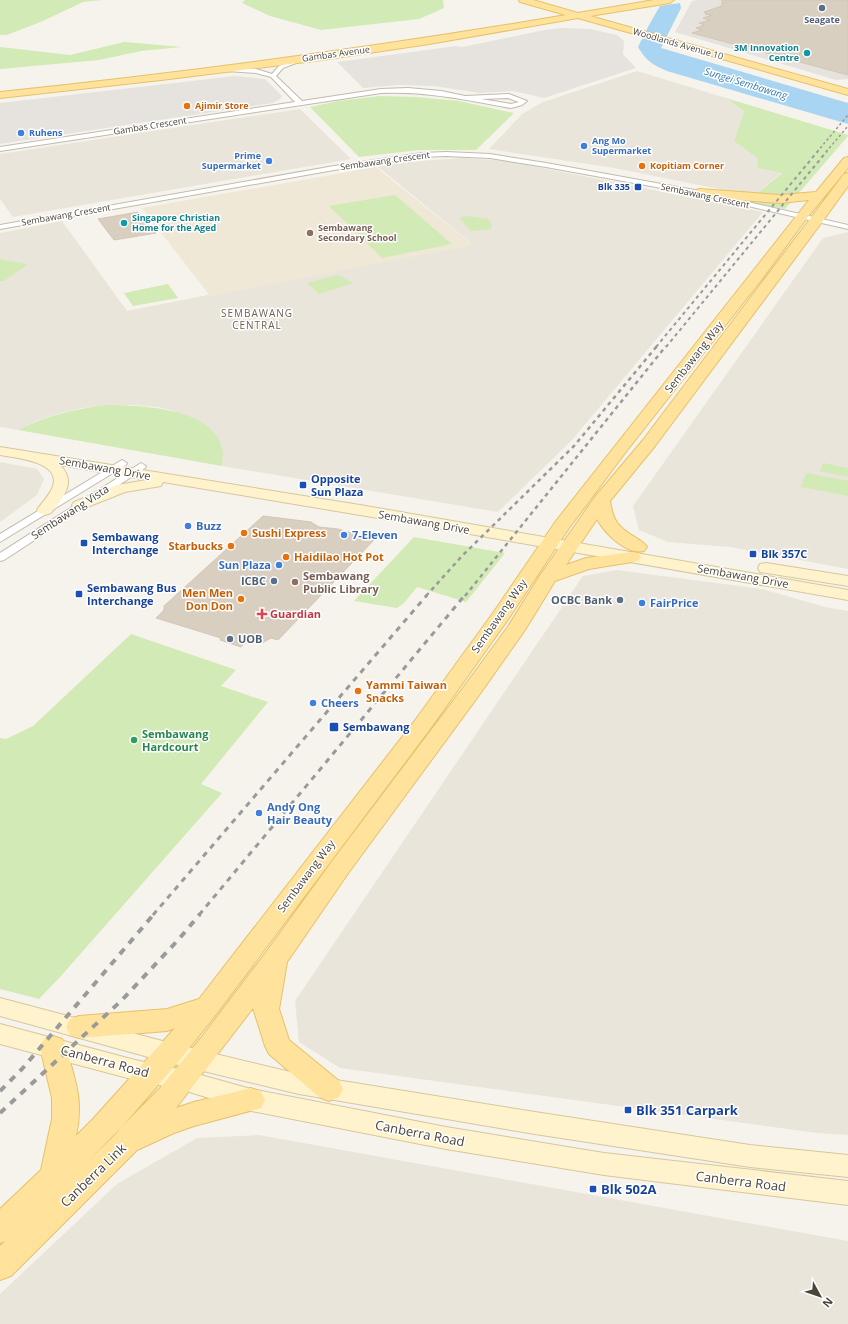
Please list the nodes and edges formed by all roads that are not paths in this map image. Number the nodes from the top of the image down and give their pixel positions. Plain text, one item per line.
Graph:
1 (542, 0) edge
2 (638, 0) edge
3 (670, 0) edge
4 (526, 1) edge
5 (628, 7) junction
6 (578, 9) junction
7 (565, 12) junction
8 (590, 13) junction
9 (521, 19) junction
10 (544, 21) junction
11 (606, 24) junction
12 (626, 24) junction
13 (303, 59) junction
14 (225, 69) junction
15 (160, 75) junction
16 (273, 76) junction
17 (105, 81) junction
18 (848, 85) edge
19 (0, 89) edge
20 (848, 92) edge
21 (0, 95) edge
22 (468, 97) junction
23 (300, 103) junction
24 (0, 149) edge
25 (848, 160) edge
26 (848, 177) edge
27 (700, 194) junction
28 (819, 195) junction
29 (812, 220) junction
30 (0, 227) edge
31 (848, 227) edge
32 (0, 230) edge
33 (0, 442) edge
34 (648, 443) junction
35 (0, 450) edge
36 (619, 450) junction
37 (40, 457) junction
38 (126, 468) junction
39 (179, 481) junction
40 (601, 502) junction
41 (80, 505) junction
42 (45, 510) junction
43 (0, 539) edge
44 (552, 539) junction
45 (573, 542) junction
46 (635, 552) junction
47 (0, 558) edge
48 (548, 578) junction
49 (848, 581) edge
50 (848, 595) edge
51 (276, 958) junction
52 (208, 1006) junction
53 (0, 1007) edge
54 (79, 1027) junction
55 (0, 1034) edge
56 (53, 1047) junction
57 (170, 1053) junction
58 (191, 1070) junction
59 (152, 1073) junction
60 (329, 1090) junction
61 (251, 1100) junction
62 (125, 1144) junction
63 (848, 1166) edge
64 (53, 1178) junction
65 (848, 1193) edge
66 (0, 1229) edge
67 (0, 1266) edge

1 - 6 main road
2 - 6 main road, Gambas Avenue
3 - 5 main road, Gambas Avenue
4 - 7 main road
4 - 9 main road
5 - 8 main road, Gambas Avenue
5 - 12 main road
6 - 7 main road
6 - 8 main road, Gambas Avenue
6 - 10 main road, Gambas Avenue
6 - 11 main road, Woodlands Avenue 10
7 - 9 main road, Gambas Avenue
8 - 12 main road, Woodlands Avenue 10
9 - 15 main road, Gambas Avenue
10 - 11 main road
10 - 13 main road, Gambas Avenue
11 - 20 main road, Woodlands Avenue 10
12 - 18 main road, Woodlands Avenue 10
13 - 14 main road, Gambas Avenue
13 - 16 street
14 - 15 main road, Gambas Avenue
14 - 16 street
15 - 17 main road, Gambas Avenue
16 - 23 street
17 - 19 main road, Gambas Avenue
17 - 21 main road, Gambas Avenue
22 - 22 street, Gambas Crescent
22 - 23 street, Gambas Crescent
23 - 24 street, Gambas Crescent
25 - 28 main road, Sembawang Way
26 - 29 main road, Sembawang Way
27 - 28 main road
27 - 29 street, Sembawang Crescent
27 - 30 street, Sembawang Crescent
28 - 29 main road, Sembawang Way
29 - 31 street
29 - 32 street, Sembawang Crescent
29 - 34 main road, Sembawang Way
29 - 36 main road, Sembawang Way
33 - 38 main road, Sembawang Drive
34 - 36 main road
34 - 40 main road, Sembawang Way
35 - 37 main road, Sembawang Drive
36 - 44 main road, Sembawang Way
37 - 38 main road, Sembawang Drive
37 - 42 main road
38 - 39 main road, Sembawang Drive
38 - 41 street, Sembawang Vista
38 - 42 street, Sembawang Vista
38 - 44 main road, Sembawang Drive
39 - 41 main road
39 - 44 main road, Sembawang Drive
40 - 45 main road, Sembawang Way
40 - 46 main road
41 - 47 street, Sembawang Vista
42 - 43 street, Sembawang Vista
44 - 45 main road, Sembawang Drive
44 - 52 main road, Sembawang Way
45 - 46 main road, Sembawang Drive
45 - 48 main road, Sembawang Way
46 - 48 main road
46 - 49 main road, Sembawang Drive
46 - 50 main road, Sembawang Drive
48 - 51 main road, Sembawang Way
51 - 58 main road, Sembawang Way
51 - 60 main road
52 - 54 main road
52 - 57 main road, Sembawang Way
53 - 54 main road, Canberra Road
54 - 57 main road, Canberra Road
55 - 56 main road, Canberra Road
56 - 59 main road, Canberra Road
56 - 64 main road
57 - 58 main road, Canberra Road
57 - 59 main road, Sembawang Way
58 - 59 main road, Canberra Road
58 - 60 main road, Canberra Road
58 - 61 main road, Canberra Road
58 - 62 main road, Canberra Link
59 - 64 main road
60 - 63 main road, Canberra Road
61 - 62 main road
61 - 65 main road, Canberra Road
62 - 67 main road, Canberra Link
64 - 66 main road

